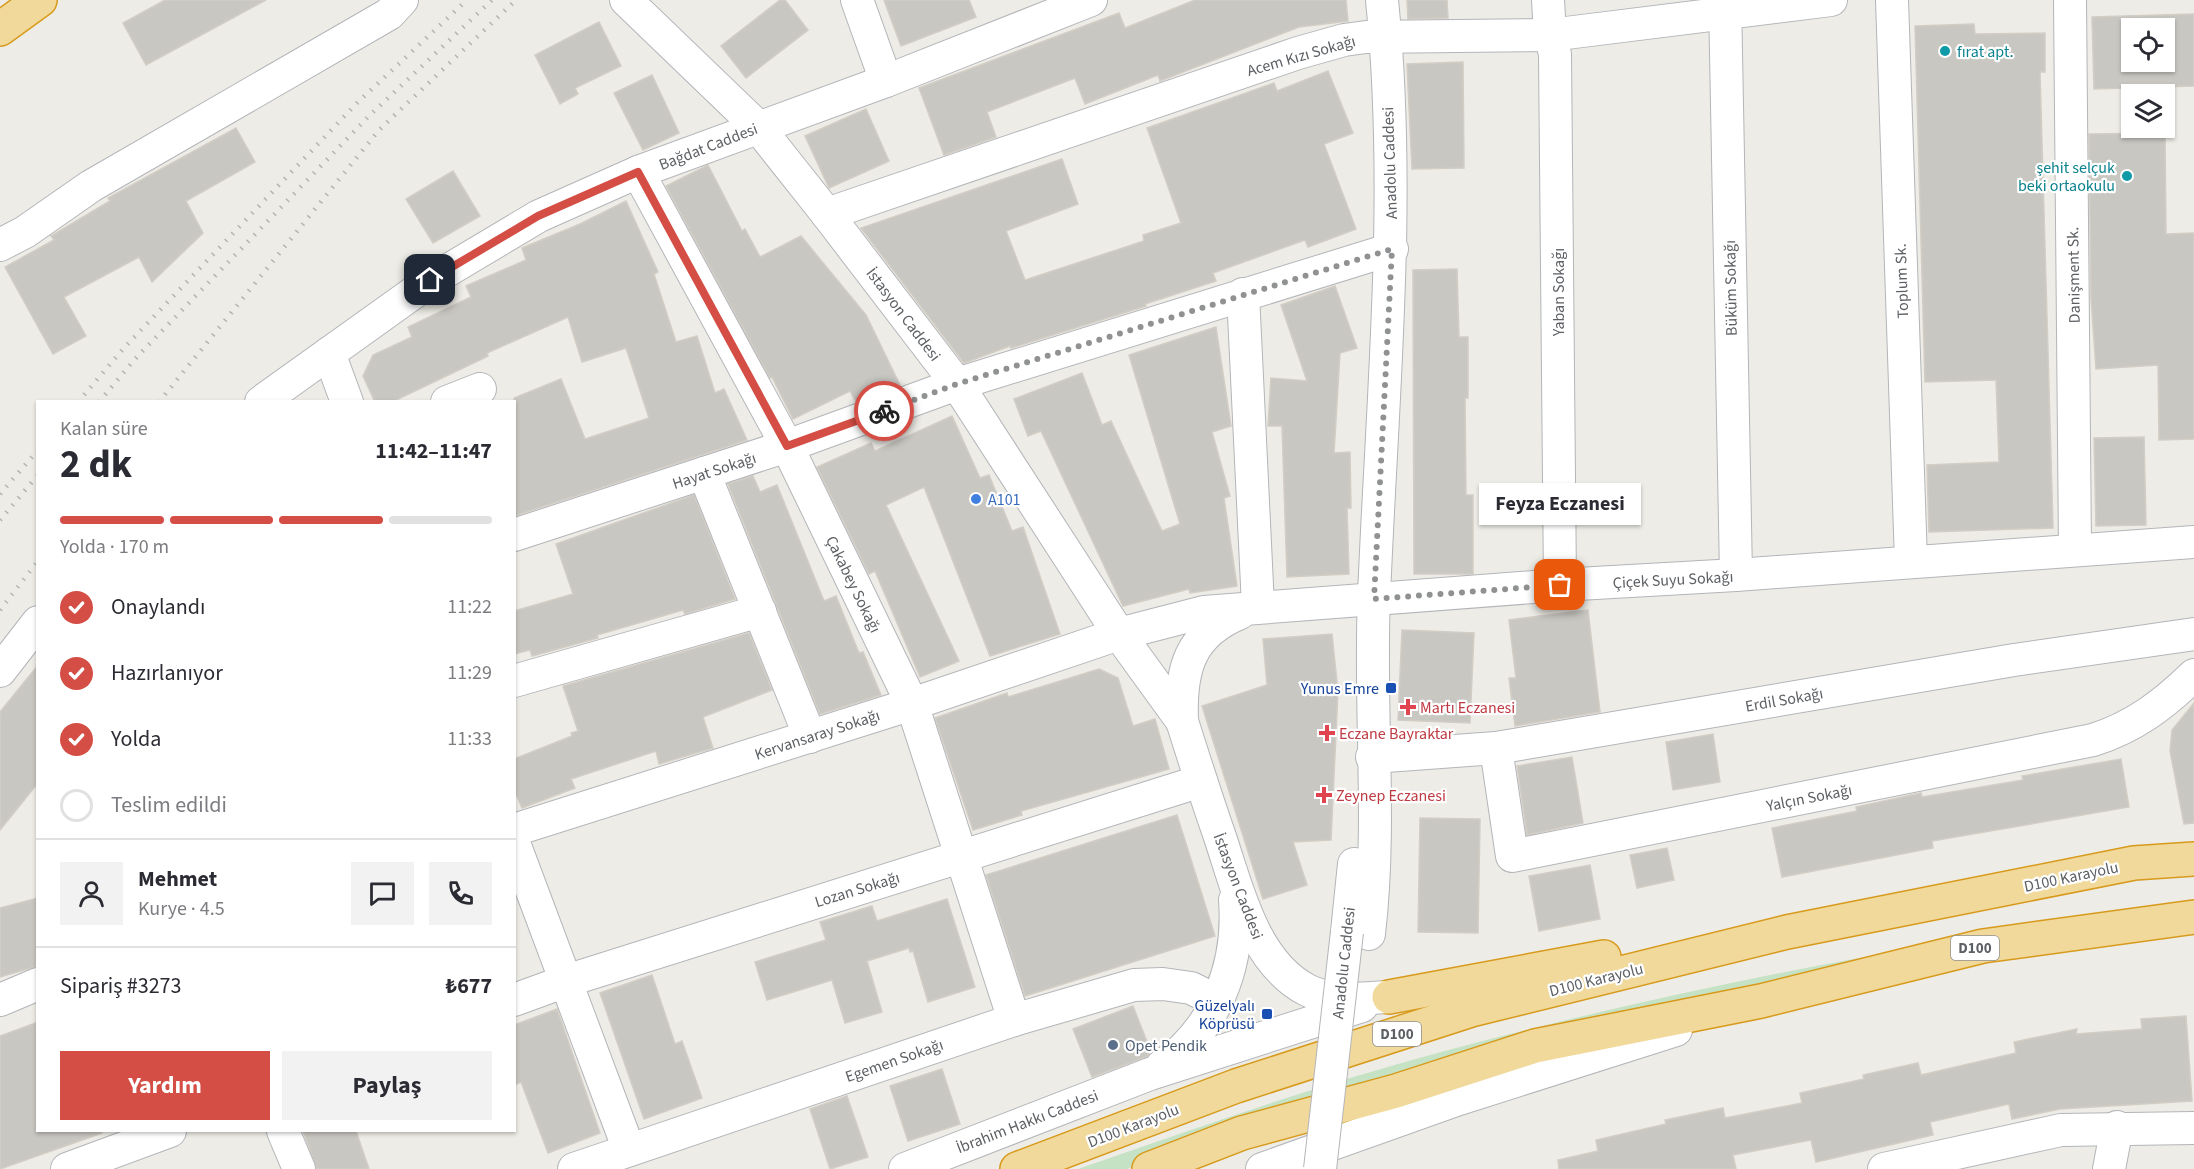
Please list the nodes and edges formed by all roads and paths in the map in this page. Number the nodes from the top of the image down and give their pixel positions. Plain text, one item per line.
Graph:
1 (402, 0) edge
2 (626, 0) edge
3 (857, 0) edge
4 (1091, 0) edge
5 (1382, 0) edge
6 (1548, 0) edge
7 (1831, 0) edge
8 (1892, 0) edge
9 (2070, 0) edge
10 (1725, 7) edge
11 (1550, 35) junction
12 (1386, 37) junction
13 (885, 81) junction
14 (758, 127) junction
15 (638, 172) junction
16 (827, 214) junction
17 (0, 245) edge
18 (1392, 249) junction
19 (1243, 294) junction
20 (329, 353) junction
21 (957, 384) junction
22 (480, 390) dead end
23 (264, 400) edge
24 (346, 400) edge
25 (452, 400) edge
26 (787, 446) junction
27 (704, 473) junction
28 (516, 534) edge
29 (2194, 542) edge
30 (2075, 550) junction
31 (1911, 562) junction
32 (1736, 575) junction
33 (1560, 585) junction
34 (1374, 599) junction
35 (1258, 606) junction
36 (760, 610) junction
37 (36, 625) edge
38 (1119, 634) junction
39 (2194, 634) edge
40 (0, 671) edge
41 (2194, 675) edge
42 (516, 680) edge
43 (912, 704) junction
44 (1182, 721) junction
45 (810, 737) junction
46 (1496, 748) junction
47 (1372, 757) junction
48 (1201, 781) junction
49 (516, 829) edge
50 (516, 853) edge
51 (962, 856) junction
52 (2194, 859) edge
53 (1234, 878) junction
54 (522, 883) edge
55 (2194, 917) edge
56 (1787, 932) junction
57 (1358, 933) junction
58 (566, 981) junction
59 (36, 985) edge
60 (1389, 998) junction
61 (516, 999) edge
62 (0, 1000) edge
63 (1217, 1001) junction
64 (1761, 1001) junction
65 (1014, 1020) junction
66 (1149, 1074) junction
67 (2117, 1127) junction
68 (2194, 1128) edge
69 (167, 1132) edge
70 (283, 1132) edge
71 (629, 1150) junction
72 (67, 1169) edge
73 (299, 1169) edge
74 (574, 1169) edge
75 (905, 1169) edge
76 (1017, 1169) edge
77 (1149, 1169) edge
78 (1262, 1169) edge
79 (1320, 1169) edge
80 (1341, 1169) edge
81 (1884, 1169) edge
82 (2109, 1169) edge

1 - 17 street
2 - 14 street, İstasyon Caddesi
3 - 13 street
4 - 13 street, Bağdat Caddesi
5 - 12 street, Anadolu Caddesi
6 - 11 street, Yaban Sokağı
7 - 10 street, Acem Kızı Sokağı
8 - 31 street, Toplum Sk.
9 - 30 street, Danişment Sk.
10 - 11 street, Acem Kızı Sokağı
10 - 32 street, Büküm Sokağı
11 - 12 street, Acem Kızı Sokağı
11 - 33 street, Yaban Sokağı
12 - 16 street, Acem Kızı Sokağı
12 - 18 street, Anadolu Caddesi
13 - 14 street, Bağdat Caddesi
14 - 15 street, Bağdat Caddesi
14 - 16 street, İstasyon Caddesi
15 - 20 street, Bağdat Caddesi
15 - 26 street, Çakabey Sokağı
16 - 21 street, İstasyon Caddesi
18 - 19 street, Hayat Sokağı
18 - 34 street, Anadolu Caddesi
19 - 21 street, Hayat Sokağı
19 - 35 street
20 - 23 street, Bağdat Caddesi
20 - 24 street
21 - 26 street, Hayat Sokağı
21 - 38 street, İstasyon Caddesi
22 - 25 street
26 - 27 street, Hayat Sokağı
26 - 43 street, Çakabey Sokağı
27 - 28 street, Hayat Sokağı
27 - 36 street
29 - 30 street, Çiçek Suyu Sokağı
30 - 31 street, Çiçek Suyu Sokağı
31 - 32 street, Çiçek Suyu Sokağı
32 - 33 street, Çiçek Suyu Sokağı
33 - 34 street, Çiçek Suyu Sokağı
34 - 35 street, Çiçek Suyu Sokağı
34 - 47 street, Anadolu Caddesi
35 - 38 street, Çiçek Suyu Sokağı
35 - 44 street, İstasyon Caddesi
36 - 42 street
36 - 45 street
37 - 40 street
38 - 43 street, Kervansaray Sokağı
38 - 44 street, İstasyon Caddesi
39 - 46 street, Erdil Sokağı
41 - 46 street, Yalçın Sokağı
43 - 45 street, Kervansaray Sokağı
43 - 51 street, Çakabey Sokağı
44 - 48 street, İstasyon Caddesi
45 - 49 street, Kervansaray Sokağı
46 - 47 street, Erdil Sokağı
47 - 57 street, Anadolu Caddesi
48 - 51 street, Lozan Sokağı
48 - 53 street, İstasyon Caddesi
50 - 54 street
51 - 58 street, Lozan Sokağı
51 - 65 street, Çakabey Sokağı
52 - 56 highway, D100 Karayolu / D100
53 - 60 street, İstasyon Caddesi
53 - 63 street
54 - 58 street
55 - 64 highway, D100
56 - 60 highway
56 - 76 highway, D100 Karayolu / D100
57 - 79 street, Anadolu Caddesi, bridge
57 - 80 street, Anadolu Caddesi
58 - 61 street, Lozan Sokağı
58 - 71 street
59 - 62 street
60 - 66 street
63 - 65 street, Egemen Sokağı
63 - 66 street
64 - 77 highway, D100
64 - 78 street
65 - 71 street, Egemen Sokağı
66 - 75 street, İbrahim Hakkı Caddesi
67 - 68 street
67 - 81 street
67 - 82 street
69 - 72 street
70 - 73 street
71 - 74 street, Egemen Sokağı

